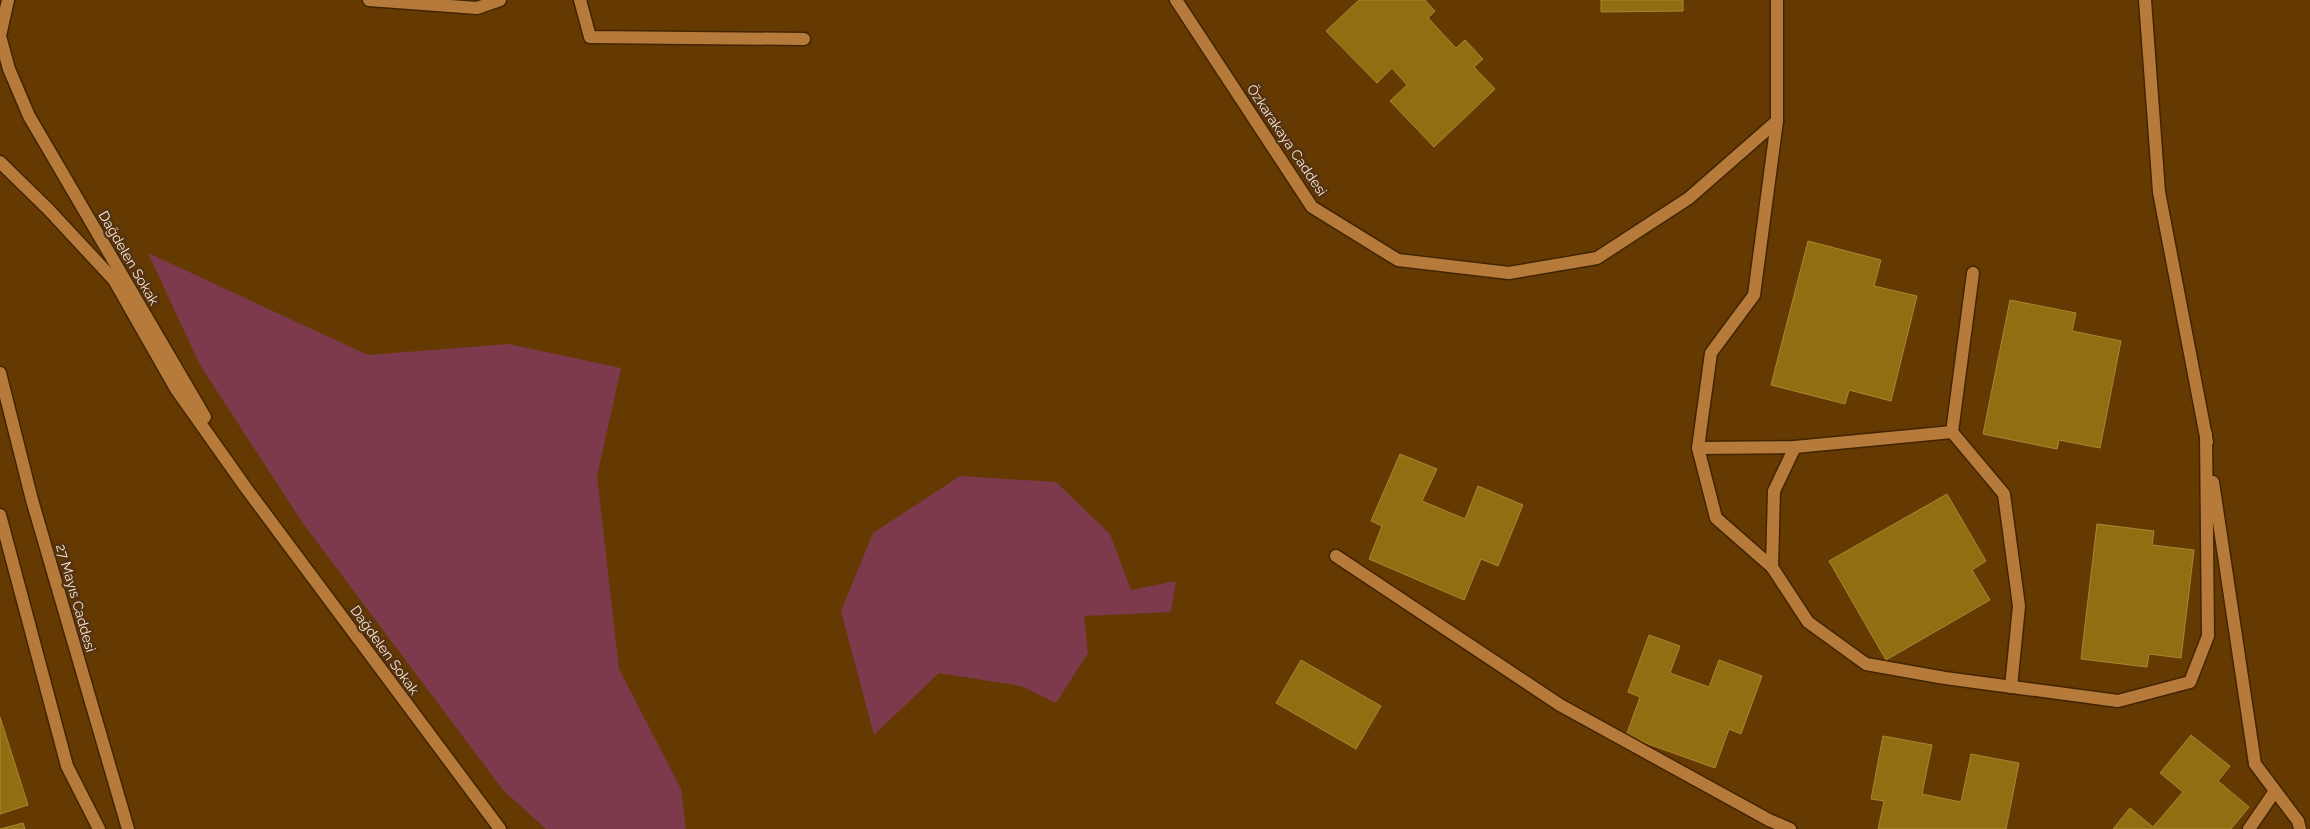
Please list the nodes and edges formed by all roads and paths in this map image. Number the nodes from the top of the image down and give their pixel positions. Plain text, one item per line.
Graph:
1 (8, 0) edge
2 (369, 0) edge
3 (500, 0) edge
4 (580, 0) edge
5 (1176, 0) edge
6 (1777, 0) edge
7 (2145, 0) edge
8 (0, 36) edge
9 (804, 39) dead end
10 (1777, 121) junction
11 (0, 162) edge
12 (1973, 273) dead end
13 (0, 373) edge
14 (1952, 432) junction
15 (2206, 434) junction
16 (1795, 447) junction
17 (1698, 448) junction
18 (246, 488) junction
19 (0, 515) edge
20 (1336, 556) dead end
21 (1772, 567) junction
22 (2011, 687) junction
23 (2275, 791) junction
24 (99, 829) edge
25 (128, 829) edge
26 (500, 829) edge
27 (1790, 829) edge
28 (2249, 829) edge
29 (2300, 829) edge

1 - 8 street
2 - 3 street
4 - 9 street
5 - 10 street, Özkarakaya Caddesi
6 - 10 street
7 - 15 street
8 - 18 street, Dağdelen Sokak
10 - 17 street
11 - 18 street, Dağdelen Sokak
12 - 14 street
13 - 25 street, 27 Mayıs Caddesi
14 - 16 street
14 - 22 street
15 - 22 street
15 - 23 street
16 - 17 street
16 - 21 street
17 - 21 street
18 - 26 street, Dağdelen Sokak
19 - 24 street
20 - 27 street
21 - 22 street
23 - 28 street
23 - 29 street

